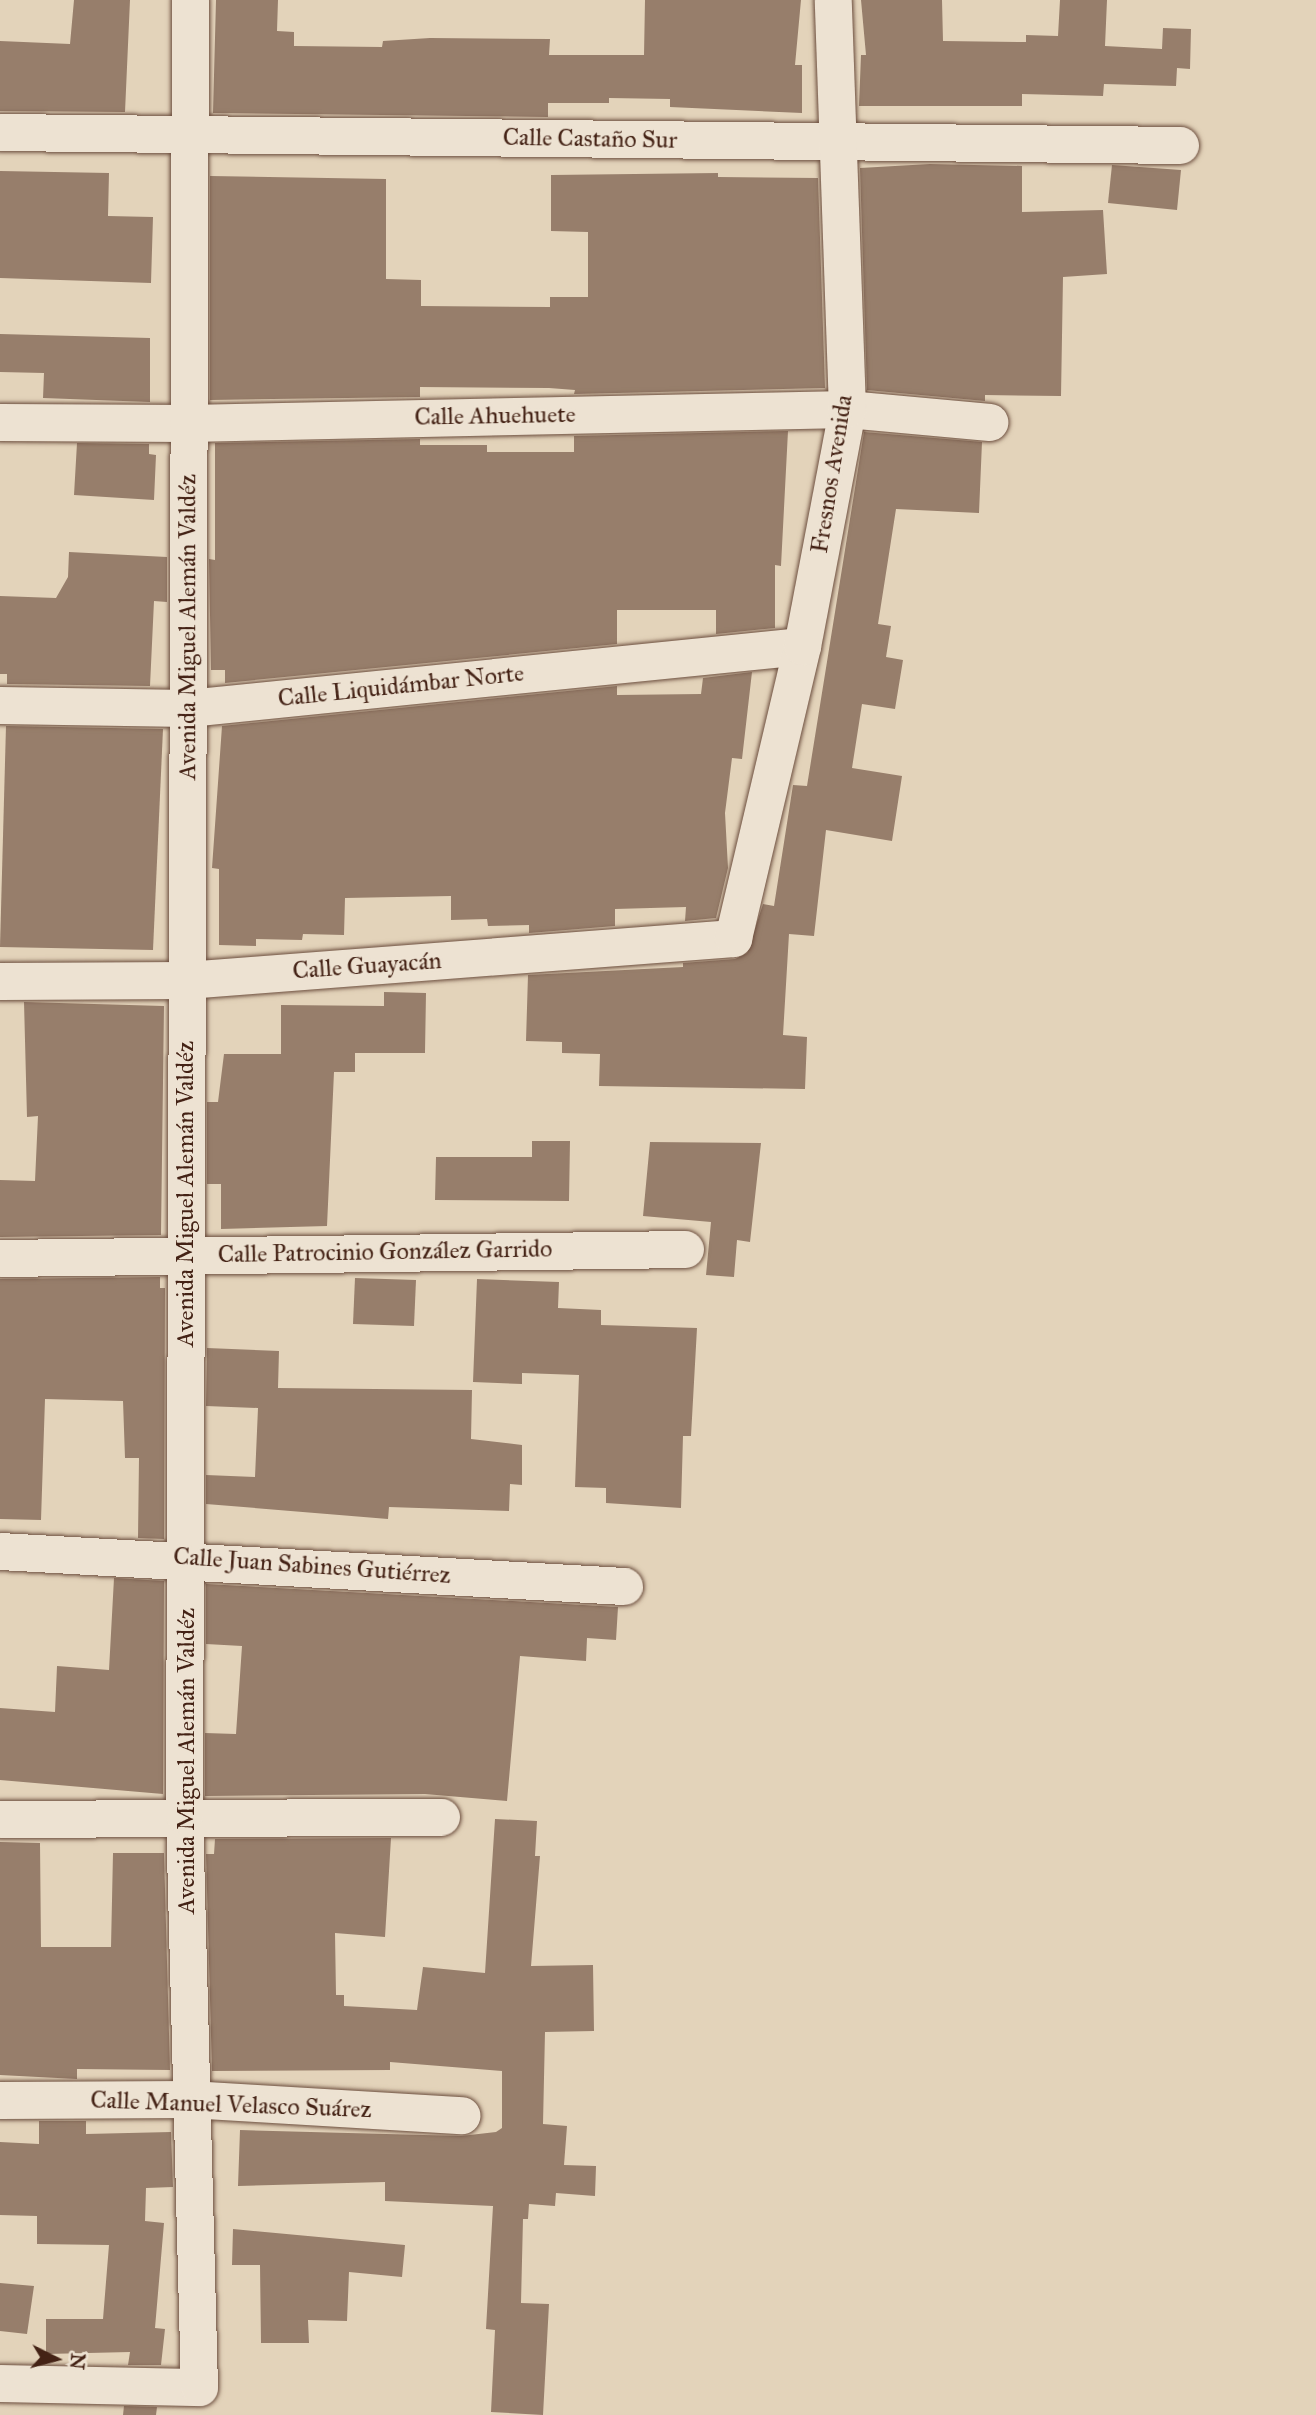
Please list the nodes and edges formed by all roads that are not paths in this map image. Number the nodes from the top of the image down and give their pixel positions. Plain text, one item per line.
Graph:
1 (190, 0) edge
2 (834, 0) edge
3 (0, 132) edge
4 (189, 134) junction
5 (836, 141) junction
6 (1181, 145) dead end
7 (847, 409) junction
8 (0, 422) edge
9 (188, 422) junction
10 (989, 422) dead end
11 (802, 646) junction
12 (0, 705) edge
13 (188, 708) junction
14 (733, 938) joint
15 (186, 980) junction
16 (0, 981) edge
17 (685, 1249) dead end
18 (186, 1254) junction
19 (0, 1258) edge
20 (0, 1550) edge
21 (188, 1558) junction
22 (624, 1586) dead end
23 (184, 1815) junction
24 (441, 1817) dead end
25 (0, 1819) edge
26 (189, 2099) junction
27 (0, 2100) edge
28 (462, 2115) dead end
29 (0, 2383) edge

1 - 4 street, Avenida Miguel Alemán Valdéz
2 - 5 street, Fresnos Avenida
3 - 4 street, Calle Castaño Sur
4 - 5 street, Calle Castaño Sur
4 - 9 street, Avenida Miguel Alemán Valdéz
5 - 6 street, Calle Castaño Sur
5 - 7 street, Fresnos Avenida
7 - 9 street, Calle Ahuehuete
7 - 10 street, Calle Ahuehuete
7 - 11 street, Fresnos Avenida
8 - 9 street, Calle Ahuehuete
9 - 13 street, Avenida Miguel Alemán Valdéz
11 - 13 street, Calle Liquidámbar Norte
11 - 14 street, Fresnos Avenida
12 - 13 street, Calle Liquidámbar Norte
13 - 15 street, Avenida Miguel Alemán Valdéz
14 - 15 street, Calle Guayacán
15 - 16 street, Calle Guayacán
15 - 18 street, Avenida Miguel Alemán Valdéz
17 - 18 street, Calle Patrocinio González Garrido
18 - 19 street, Calle Patrocinio González Garrido
18 - 21 street, Avenida Miguel Alemán Valdéz
20 - 21 street, Calle Juan Sabines Gutiérrez
21 - 22 street, Calle Juan Sabines Gutiérrez
21 - 23 street, Avenida Miguel Alemán Valdéz
23 - 24 street
23 - 25 street
23 - 26 street, Avenida Miguel Alemán Valdéz
26 - 27 street, Calle Manuel Velasco Suárez
26 - 28 street, Calle Manuel Velasco Suárez
26 - 29 street, Avenida Miguel Alemán Valdéz

